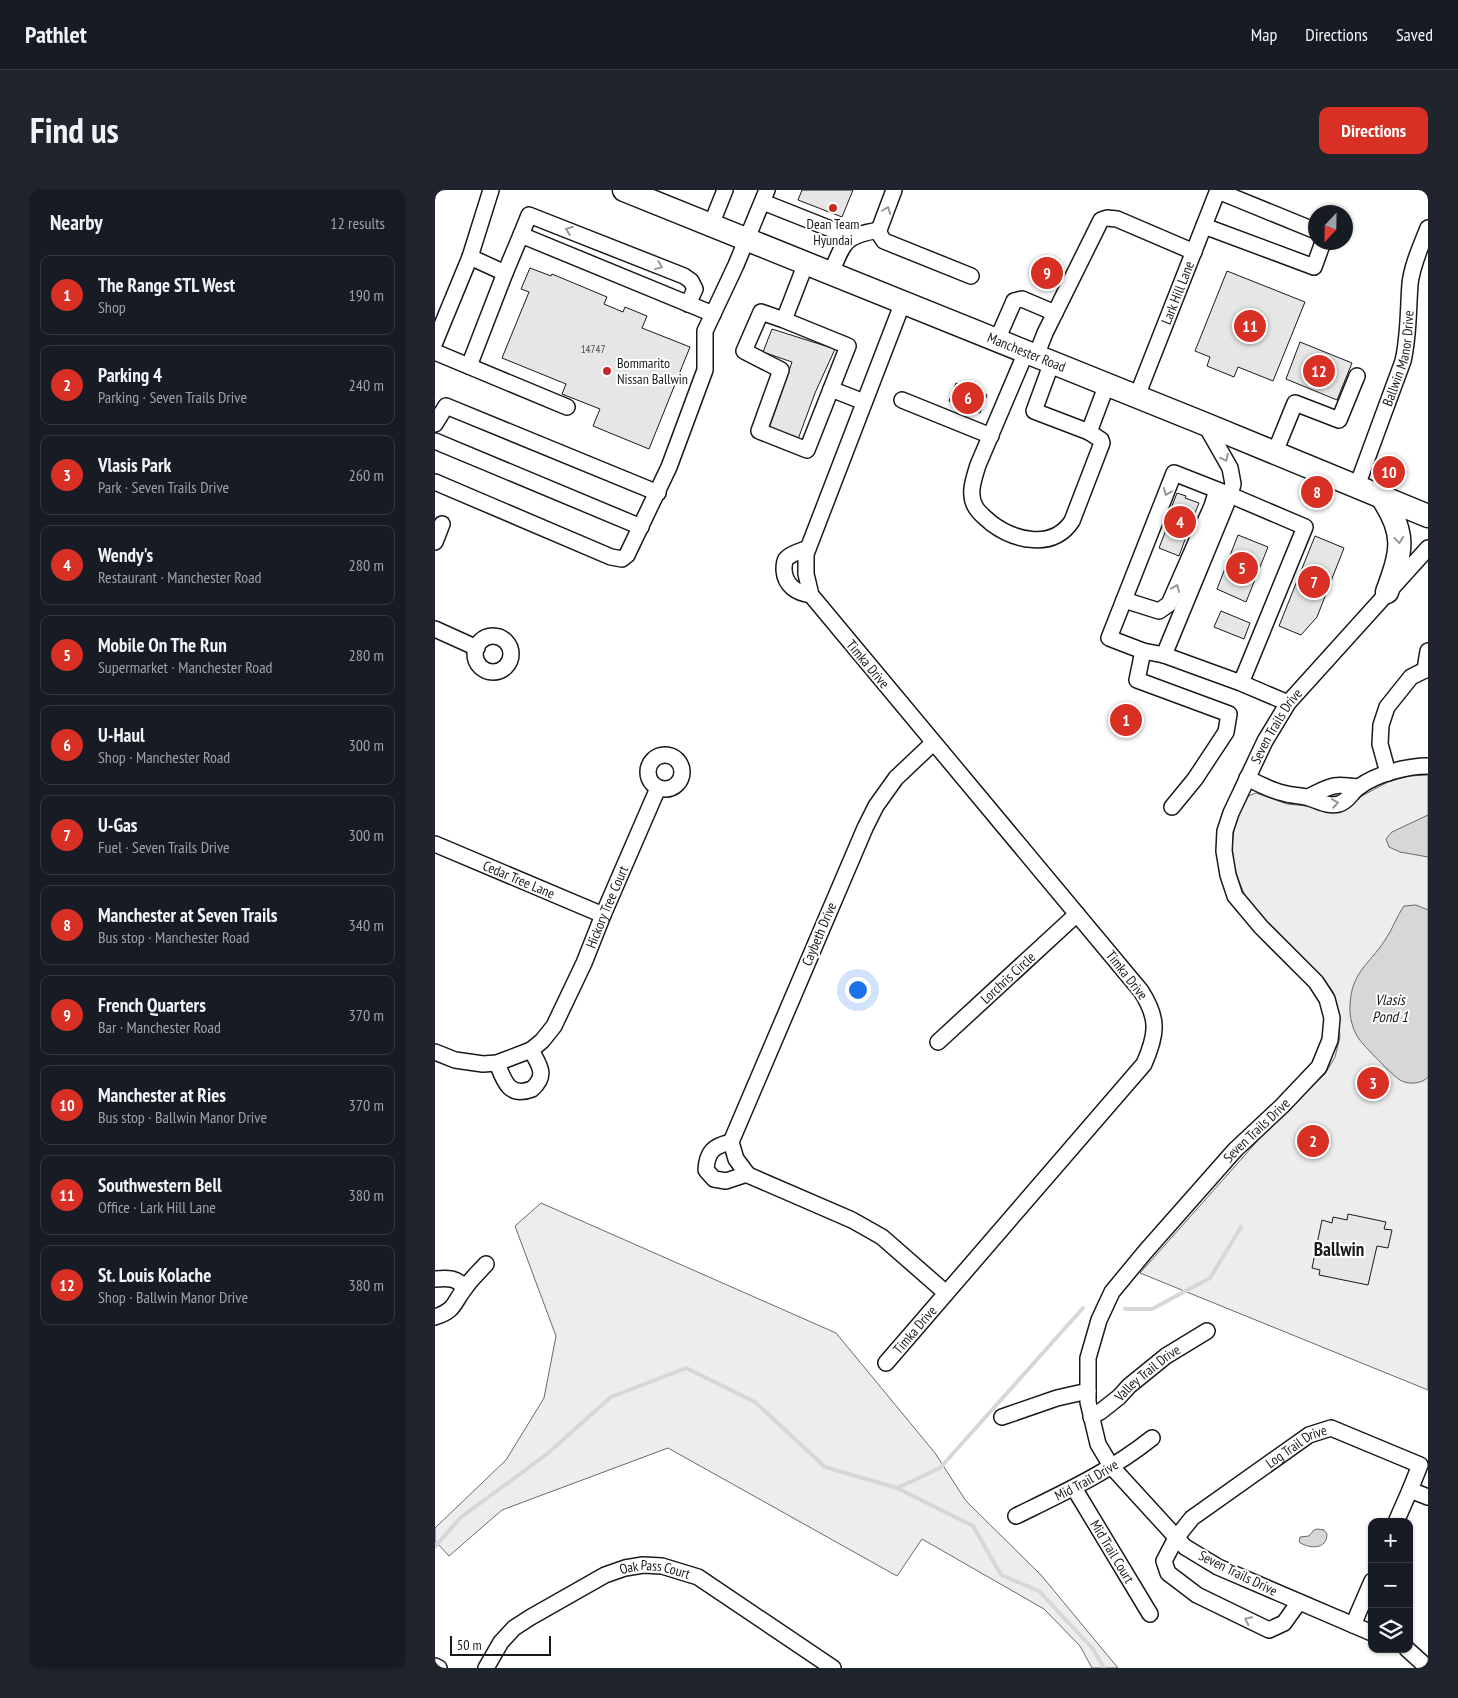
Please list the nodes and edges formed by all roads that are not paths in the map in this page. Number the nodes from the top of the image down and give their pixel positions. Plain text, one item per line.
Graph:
1 (491, 190) edge
2 (624, 190) edge
3 (725, 190) edge
4 (894, 190) edge
5 (1218, 191) edge
6 (765, 196) edge
7 (711, 224) junction
8 (1204, 226) junction
9 (1308, 228) edge
10 (1428, 228) edge
11 (879, 230) junction
12 (521, 236) junction
13 (851, 237) junction
14 (747, 240) junction
15 (614, 248) junction
16 (1320, 250) edge
17 (1193, 252) junction
18 (469, 257) junction
19 (806, 263) junction
20 (605, 270) junction
21 (505, 273) junction
22 (831, 273) junction
23 (971, 276) dead end
24 (903, 302) junction
25 (688, 304) junction
26 (1055, 313) junction
27 (713, 314) junction
28 (784, 320) junction
29 (997, 340) junction
30 (435, 342) edge
31 (435, 352) edge
32 (1038, 356) junction
33 (469, 366) junction
34 (1357, 376) dead end
35 (1107, 384) junction
36 (831, 389) junction
37 (1137, 396) junction
38 (902, 400) dead end
39 (863, 402) junction
40 (567, 407) dead end
41 (435, 424) edge
42 (1205, 424) junction
43 (1089, 432) junction
44 (991, 436) junction
45 (435, 441) edge
46 (1275, 452) junction
47 (435, 482) edge
48 (1357, 486) junction
49 (1223, 492) junction
50 (658, 493) junction
51 (1381, 496) junction
52 (1428, 516) edge
53 (442, 524) dead end
54 (641, 527) junction
55 (435, 542) edge
56 (808, 548) junction
57 (1428, 548) edge
58 (1387, 592) junction
59 (811, 595) junction
60 (1124, 600) junction
61 (435, 629) edge
62 (477, 648) dead end
63 (1143, 651) junction
64 (1428, 652) edge
65 (1164, 655) junction
66 (1427, 671) edge
67 (1241, 682) junction
68 (1288, 703) junction
69 (933, 742) junction
70 (1428, 766) edge
71 (1388, 773) junction
72 (1247, 778) junction
73 (658, 788) dead end
74 (1172, 807) dead end
75 (435, 844) edge
76 (603, 914) junction
77 (1077, 914) junction
78 (938, 1042) dead end
79 (531, 1050) junction
80 (435, 1052) edge
81 (497, 1063) junction
82 (731, 1142) junction
83 (747, 1174) junction
84 (486, 1264) dead end
85 (435, 1279) edge
86 (464, 1289) junction
87 (946, 1293) junction
88 (435, 1317) edge
89 (1207, 1331) dead end
90 (886, 1363) dead end
91 (1088, 1391) junction
92 (1002, 1417) dead end
93 (1091, 1417) junction
94 (1152, 1438) dead end
95 (1111, 1466) junction
96 (1074, 1488) junction
97 (1410, 1490) junction
98 (1428, 1497) edge
99 (1016, 1516) dead end
100 (1399, 1518) edge
101 (1176, 1538) junction
102 (1368, 1590) edge
103 (1299, 1602) junction
104 (1150, 1614) dead end
105 (1353, 1625) junction
106 (1368, 1631) edge
107 (1411, 1653) edge
108 (435, 1666) edge
109 (439, 1668) edge
110 (485, 1668) edge
111 (833, 1668) edge
112 (1428, 1668) edge

1 - 18 street
2 - 7 highway, Manchester Road
3 - 7 street
11 -> 4 street
5 - 8 street, Lark Hill Lane
5 - 9 street
6 - 13 street
6 - 14 street
7 - 14 highway, Manchester Road
8 - 16 street
8 - 17 street, Lark Hill Lane
10 - 48 street, Ballwin Manor Drive
11 - 13 street
11 - 23 street
15 -> 12 street
12 - 20 street
12 - 21 street
13 - 22 street
14 - 19 highway, Manchester Road
14 - 27 street
15 - 20 street
15 -> 25 street
17 - 26 street
17 - 37 street, Lark Hill Lane
18 - 21 street
18 - 30 street
19 - 22 highway, Manchester Road
19 - 28 street
20 - 25 street
21 - 33 street
22 - 24 highway, Manchester Road
24 - 29 highway, Manchester Road
24 - 39 street, Timka Drive
25 - 27 street
26 - 29 street
26 - 32 street
27 - 50 street
28 - 36 street
28 - 36 street
29 - 32 highway, Manchester Road
31 - 33 street
32 - 35 highway, Manchester Road
32 - 43 street
32 - 44 street
33 - 40 street
34 - 46 street
35 - 37 highway, Manchester Road
35 - 43 street
36 - 39 street
37 - 42 highway, Manchester Road
38 - 44 street
39 - 56 street, Timka Drive
41 - 50 street
42 - 46 highway, Manchester Road
42 -> 49 street
43 - 44 street
45 - 54 street
46 - 48 highway, Manchester Road
47 - 54 street
48 - 51 highway, Manchester Road
60 -> 49 street
49 -> 60 street
49 - 65 street
49 - 67 street
50 - 54 street
51 - 52 highway, Manchester Road
51 -> 58 highway
53 - 55 street
56 - 59 street, Timka Drive
56 - 59 street, Timka Drive
57 - 58 street, Seven Trails Drive
58 - 68 street, Seven Trails Drive
59 - 69 street, Timka Drive
60 - 63 street
61 - 62 street
63 - 65 street
63 - 74 street
64 - 66 street
65 - 67 street
66 - 71 street
67 - 68 street
68 - 72 street, Seven Trails Drive
69 - 77 street, Timka Drive
69 - 82 street, Caybeth Drive
70 - 71 street
71 - 72 street
72 - 91 street, Seven Trails Drive
73 - 76 street, Hickory Tree Court
75 - 76 street, Cedar Tree Lane
76 - 79 street, Hickory Tree Court
77 - 78 street, Lorchris Circle
77 - 87 street, Timka Drive
79 - 81 street
79 - 81 street
80 - 81 street
82 - 83 street
82 - 83 street
83 - 87 street
84 - 86 street
85 - 86 street
86 - 88 street
87 - 90 street, Timka Drive
89 - 93 street, Valley Trail Drive
91 - 92 street
91 - 93 street, Seven Trails Drive
93 - 95 street, Seven Trails Drive
94 - 95 street, Mid Trail Drive
95 - 96 street, Mid Trail Drive
95 - 101 street, Seven Trails Drive
96 - 99 street, Mid Trail Drive
96 - 104 street, Mid Trail Court
97 - 98 street
97 - 100 street
97 - 101 street, Log Trail Drive
101 - 103 street, Seven Trails Drive
103 -> 101 street
102 - 105 street
103 - 105 street, Seven Trails Drive
105 - 106 street, Seven Trails Drive
107 - 112 street
108 - 109 street
110 - 111 street, Oak Pass Court

